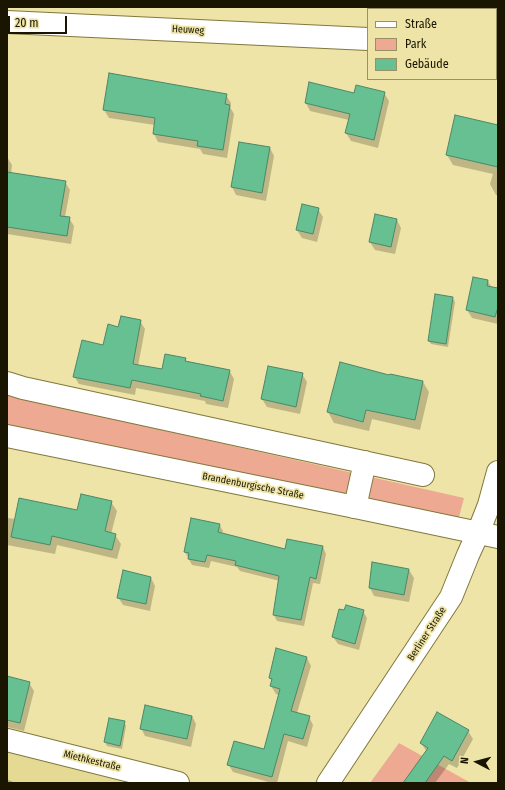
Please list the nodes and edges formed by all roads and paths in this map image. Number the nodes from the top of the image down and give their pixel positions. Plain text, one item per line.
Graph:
1 (36, 15) edge
2 (7, 22) edge
3 (367, 39) edge
4 (7, 383) edge
5 (7, 436) edge
6 (364, 462) junction
7 (498, 472) edge
8 (423, 475) dead end
9 (355, 507) junction
10 (488, 535) edge
11 (7, 740) edge
12 (178, 783) edge
13 (328, 783) edge

1 - 2 street, Heuweg
1 - 3 street, Heuweg
4 - 6 street
5 - 9 street, Brandenburgische Straße
6 - 8 street
6 - 9 street
7 - 10 street, Berliner Straße
9 - 10 street, Brandenburgische Straße
10 - 13 street, Berliner Straße
11 - 12 street, Miethkestraße

